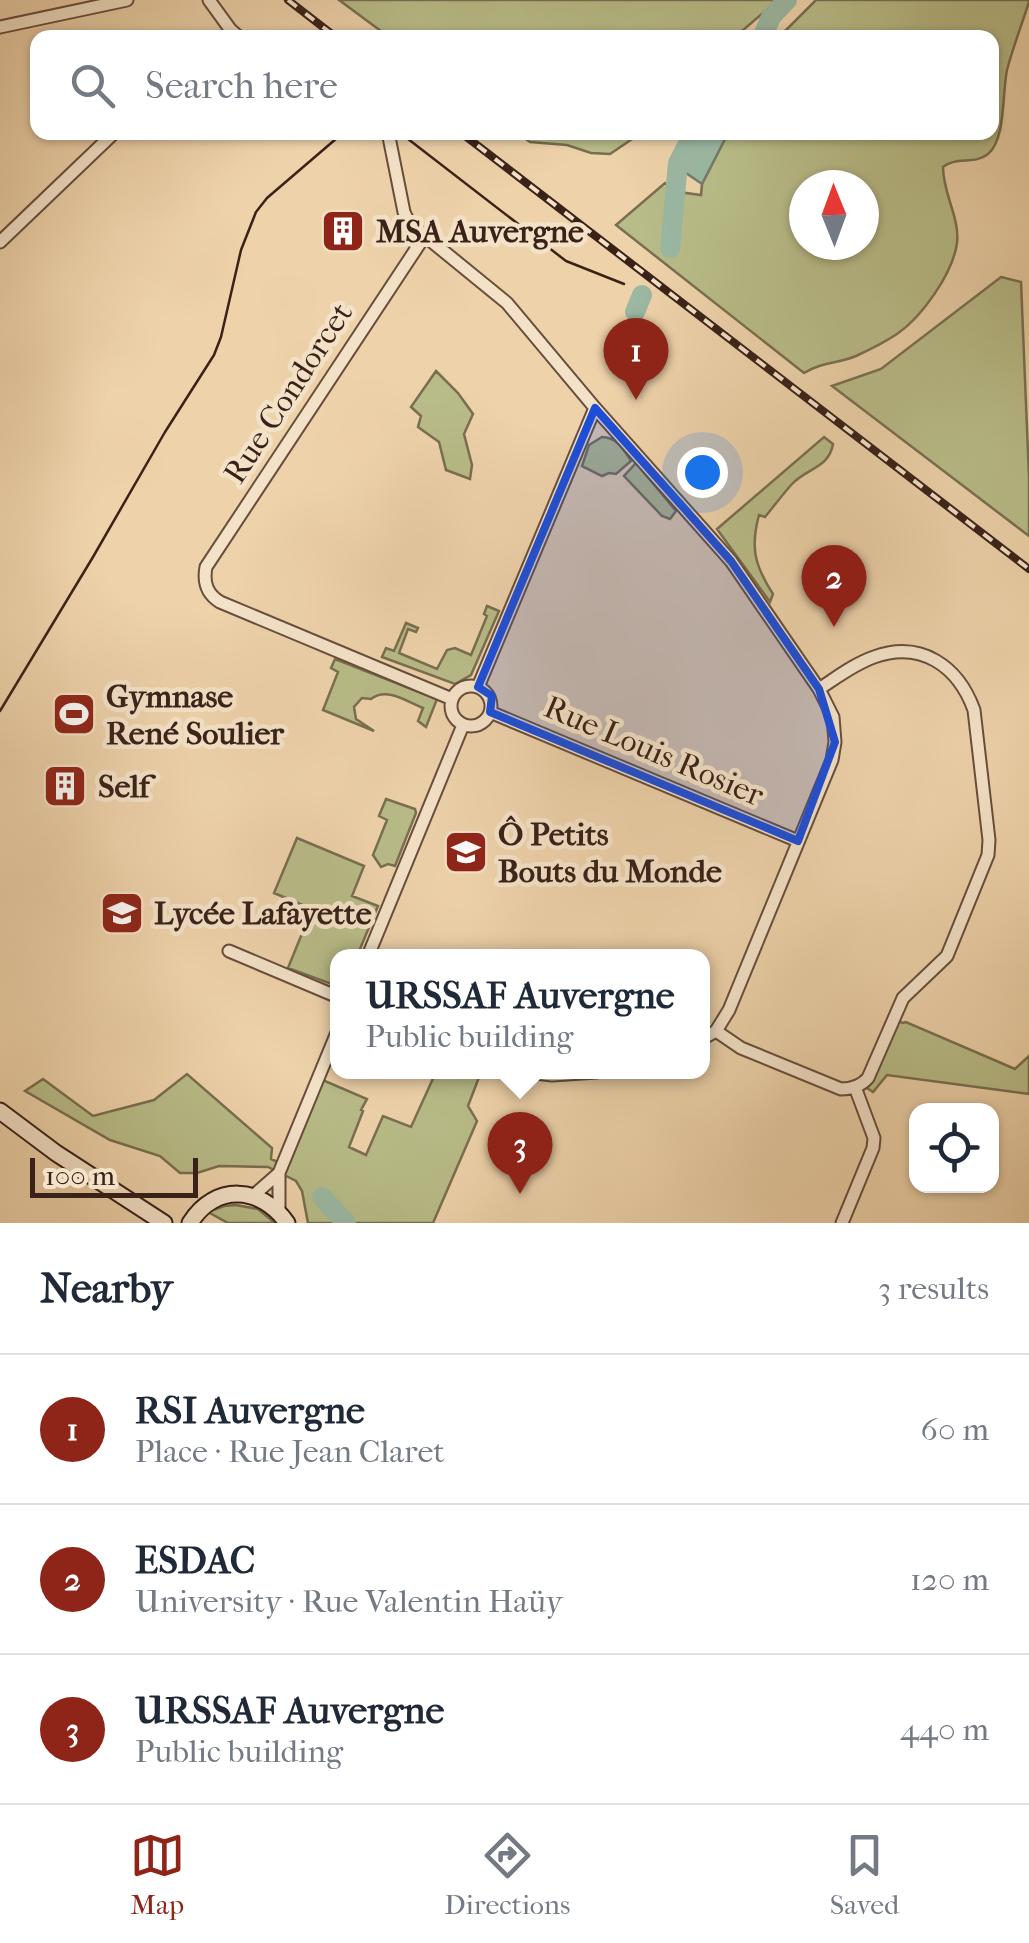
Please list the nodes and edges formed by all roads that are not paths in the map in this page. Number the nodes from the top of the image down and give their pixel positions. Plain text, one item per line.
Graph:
1 (127, 0) edge
2 (208, 0) edge
3 (0, 27) edge
4 (227, 30) edge
5 (108, 140) edge
6 (390, 140) edge
7 (424, 237) junction
8 (0, 242) edge
9 (595, 408) junction
10 (478, 687) junction
11 (819, 689) junction
12 (452, 699) junction
13 (490, 712) junction
14 (463, 725) junction
15 (798, 841) junction
16 (371, 949) edge
17 (228, 951) dead end
18 (330, 994) edge
19 (716, 1031) junction
20 (710, 1034) edge
21 (330, 1049) edge
22 (855, 1087) junction
23 (0, 1111) edge
24 (279, 1173) junction
25 (254, 1196) junction
26 (283, 1218) edge
27 (164, 1223) edge
28 (190, 1223) edge
29 (842, 1223) edge

1 - 3 street
2 - 4 street
5 - 8 street
6 - 7 street
7 - 9 street
7 - 12 street, Rue Condorcet
9 - 10 street
9 - 11 street
10 - 12 street
10 - 13 street
11 - 15 street
11 - 22 street
12 - 14 street
13 - 14 street
13 - 15 street, Rue Louis Rosier
14 - 16 street
15 - 19 street
17 - 18 street
19 - 20 street
19 - 22 street
21 - 24 street
22 - 29 street
23 - 27 main road
24 - 25 street
24 - 26 street
25 - 26 main road
25 - 28 main road

